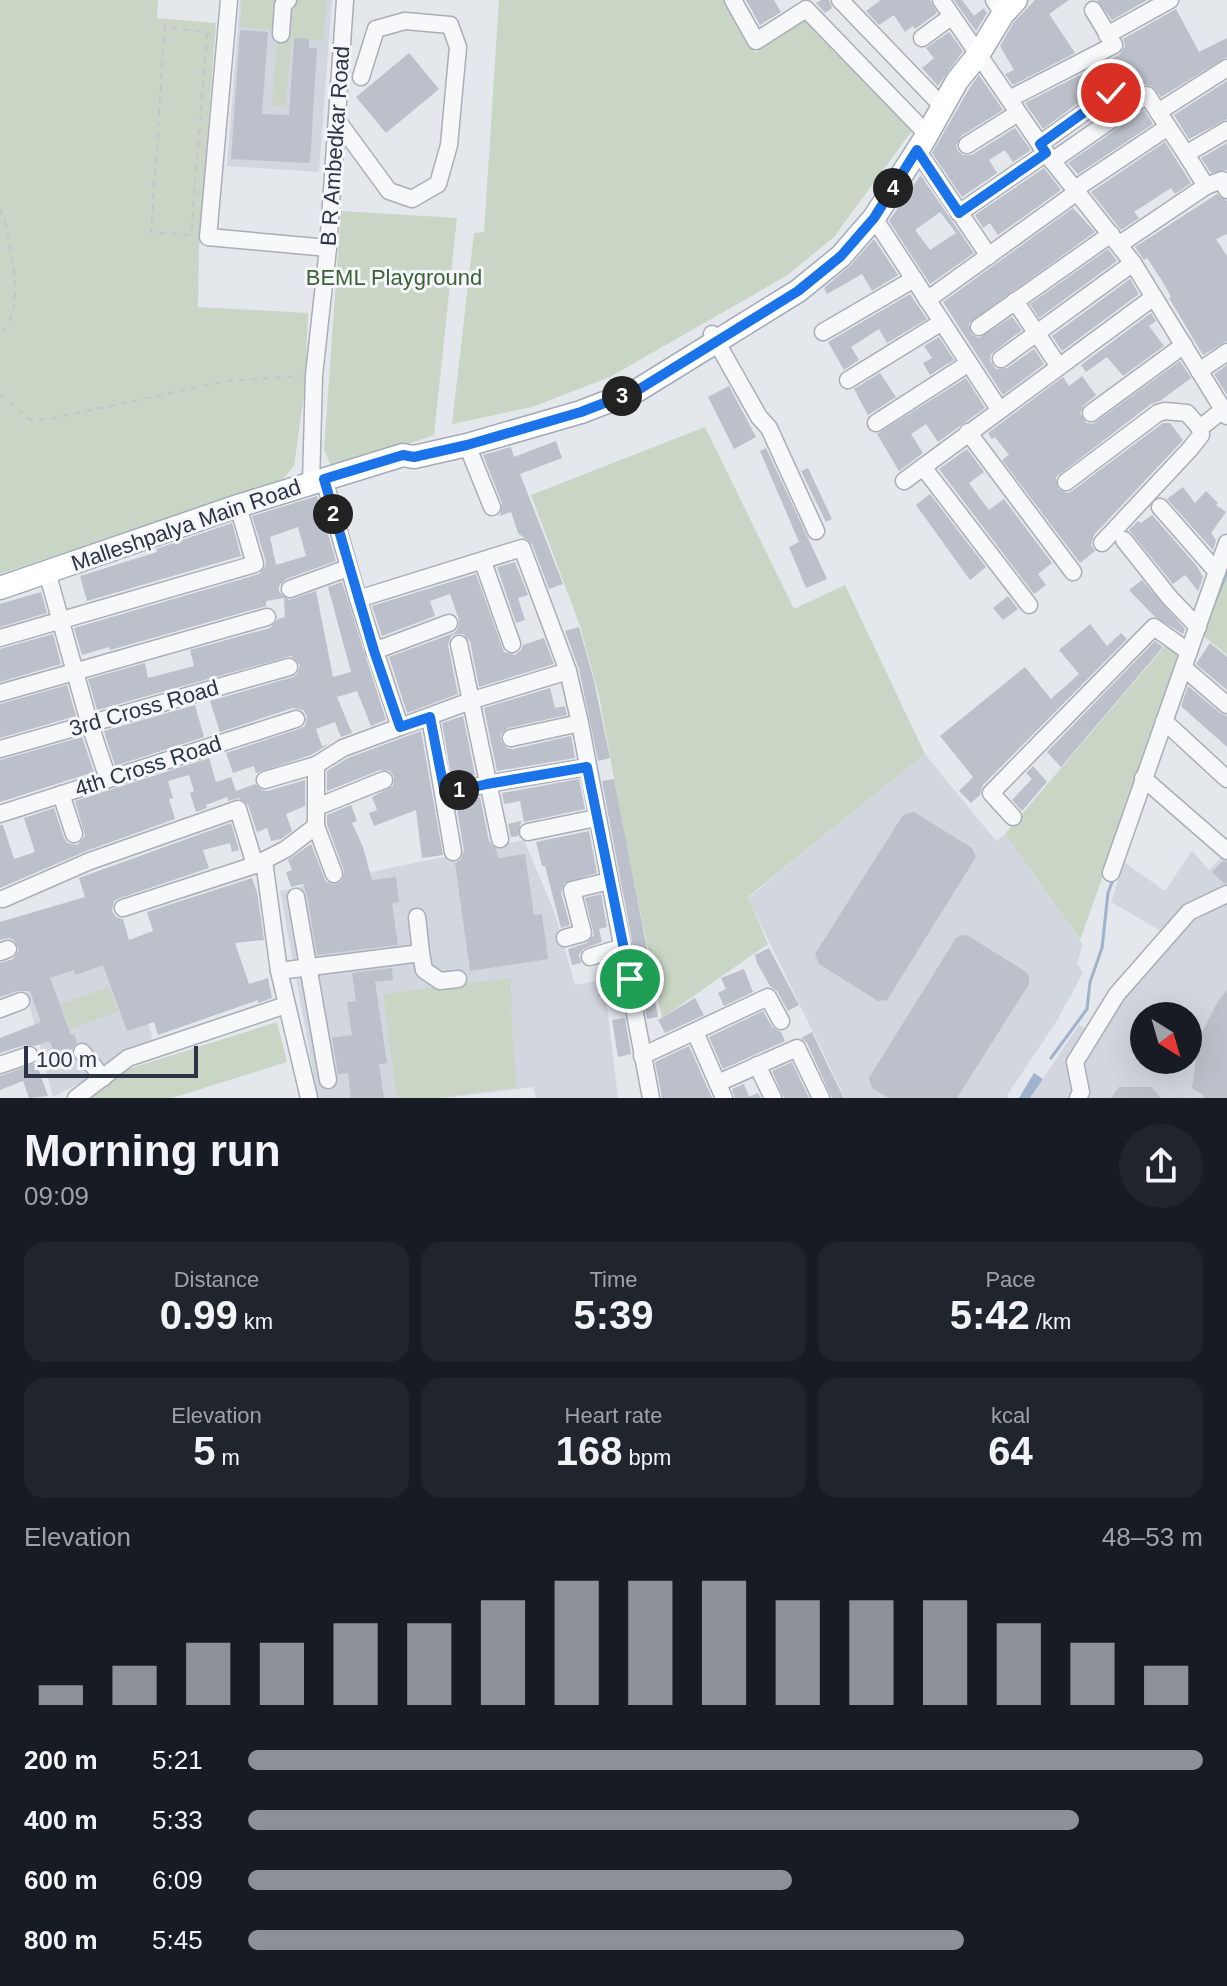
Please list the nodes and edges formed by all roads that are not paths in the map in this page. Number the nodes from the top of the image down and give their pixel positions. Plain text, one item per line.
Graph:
1 (229, 0) edge
2 (288, 0) edge
3 (345, 0) edge
4 (733, 0) edge
5 (840, 0) edge
6 (941, 0) edge
7 (1134, 0) edge
8 (1170, 0) edge
9 (1004, 5) edge
10 (1093, 10) dead end
11 (952, 16) junction
12 (1142, 16) junction
13 (281, 34) dead end
14 (1107, 35) junction
15 (922, 38) dead end
16 (978, 55) junction
17 (1227, 68) edge
18 (361, 77) dead end
19 (1111, 93) dead end
20 (1013, 106) junction
21 (943, 107) junction
22 (1158, 112) junction
23 (337, 120) junction
24 (1168, 127) junction
25 (1227, 130) edge
26 (923, 141) junction
27 (967, 145) dead end
28 (1046, 152) junction
29 (1186, 154) junction
30 (1206, 186) junction
31 (1227, 190) edge
32 (1077, 192) junction
33 (959, 213) junction
34 (874, 218) junction
35 (1115, 239) junction
36 (328, 248) junction
37 (989, 256) junction
38 (1133, 263) junction
39 (914, 279) junction
40 (1154, 297) junction
41 (927, 300) junction
42 (1015, 301) junction
43 (942, 322) junction
44 (979, 327) dead end
45 (823, 332) dead end
46 (1037, 333) junction
47 (713, 338) junction
48 (1184, 345) junction
49 (1227, 352) edge
50 (1001, 359) dead end
51 (969, 363) junction
52 (1058, 365) junction
53 (1199, 371) junction
54 (848, 380) dead end
55 (999, 409) junction
56 (1091, 413) dead end
57 (1225, 413) edge
58 (876, 423) dead end
59 (1200, 428) junction
60 (968, 432) junction
61 (467, 445) junction
62 (403, 455) junction
63 (923, 467) junction
64 (317, 481) junction
65 (904, 481) dead end
66 (1066, 482) dead end
67 (238, 506) junction
68 (492, 507) dead end
69 (1160, 507) dead end
70 (816, 531) dead end
71 (1124, 540) dead end
72 (1102, 543) dead end
73 (1227, 543) edge
74 (483, 562) junction
75 (348, 568) junction
76 (47, 572) junction
77 (1073, 572) dead end
78 (1217, 572) junction
79 (0, 588) edge
80 (290, 589) dead end
81 (358, 599) junction
82 (1029, 605) dead end
83 (267, 617) dead end
84 (61, 620) junction
85 (449, 623) dead end
86 (1198, 627) junction
87 (0, 638) edge
88 (459, 644) dead end
89 (512, 644) dead end
90 (374, 651) junction
91 (1187, 660) junction
92 (289, 667) dead end
93 (75, 671) junction
94 (568, 671) junction
95 (0, 693) edge
96 (473, 700) junction
97 (1227, 705) edge
98 (430, 717) junction
99 (296, 719) dead end
100 (1164, 721) junction
101 (89, 722) junction
102 (580, 723) junction
103 (400, 727) junction
104 (511, 738) dead end
105 (0, 749) edge
106 (316, 765) junction
107 (587, 767) junction
108 (1143, 778) junction
109 (108, 779) junction
110 (1227, 779) edge
111 (265, 780) dead end
112 (384, 780) dead end
113 (487, 784) junction
114 (61, 794) junction
115 (445, 794) junction
116 (317, 807) junction
117 (0, 814) edge
118 (1013, 817) dead end
119 (596, 818) junction
120 (316, 826) junction
121 (528, 832) dead end
122 (74, 834) dead end
123 (500, 839) dead end
124 (1227, 851) edge
125 (453, 852) dead end
126 (259, 863) junction
127 (1111, 873) dead end
128 (334, 874) dead end
129 (609, 881) junction
130 (1227, 894) edge
131 (296, 897) dead end
132 (3, 899) dead end
133 (123, 908) dead end
134 (417, 917) dead end
135 (565, 938) dead end
136 (623, 947) junction
137 (421, 953) junction
138 (590, 957) dead end
139 (308, 967) junction
140 (279, 971) junction
141 (458, 979) dead end
142 (21, 1001) dead end
143 (286, 1005) junction
144 (0, 1009) edge
145 (781, 1021) dead end
146 (695, 1032) junction
147 (82, 1052) dead end
148 (29, 1055) dead end
149 (642, 1056) junction
150 (0, 1065) edge
151 (757, 1065) junction
152 (103, 1078) junction
153 (328, 1080) dead end
154 (721, 1090) edge
155 (76, 1098) edge
156 (309, 1098) edge
157 (651, 1098) edge
158 (773, 1098) edge
159 (821, 1098) edge
160 (1078, 1098) edge

1 - 36 street
2 - 13 street
3 - 23 street, B R Ambedkar Road
4 - 26 street
5 - 21 street
6 - 11 street
7 - 12 street
8 - 12 street
9 - 16 main road
10 - 14 street
11 - 15 street
11 - 16 street
12 - 14 street
14 - 20 street
16 - 20 street
16 - 21 main road
17 - 22 street
18 - 23 street
19 - 28 street
20 - 27 street
20 - 28 street
21 - 26 main road
22 - 24 street
22 - 28 street
23 - 36 street, B R Ambedkar Road
24 - 29 street
24 - 32 street
25 - 29 street
26 - 33 street
26 - 34 main road
26 - 47 main road
28 - 32 street
28 - 33 street
29 - 30 street
30 - 31 street
30 - 35 street
32 - 35 street
32 - 37 street
33 - 37 street
34 - 39 street
34 - 47 main road
35 - 38 street
35 - 42 street
36 - 64 street, B R Ambedkar Road
37 - 41 street
38 - 40 street
38 - 46 street
39 - 41 street
39 - 45 street
40 - 48 street
40 - 52 street
41 - 43 street
42 - 44 street
42 - 46 street
43 - 51 street
43 - 54 street
46 - 50 street
46 - 52 street
47 - 61 main road, Malleshpalya Main Road
47 - 62 main road
47 - 70 street
48 - 53 street
48 - 56 street
49 - 53 street
51 - 55 street
51 - 58 street
52 - 55 street
53 - 57 street
55 - 60 street
57 - 59 street
59 - 66 street
59 - 72 street
60 - 63 street
60 - 77 street
61 - 62 main road, Malleshpalya Main Road
61 - 68 street
62 - 64 main road, Malleshpalya Main Road
63 - 65 street
63 - 82 street
64 - 67 main road, Malleshpalya Main Road
64 - 75 street, B R Ambedkar Road
67 - 76 main road, Malleshpalya Main Road
67 - 84 street
69 - 78 street
71 - 86 street
73 - 78 street
74 - 81 street
74 - 89 street
74 - 94 street
75 - 80 street
75 - 81 street, B R Ambedkar Road
76 - 79 main road, Malleshpalya Main Road
76 - 84 street
78 - 86 street
81 - 90 street, B R Ambedkar Road
83 - 93 street
84 - 87 street
84 - 93 street
85 - 90 street
86 - 91 street
88 - 96 street
90 - 103 street, B R Ambedkar Road
91 - 97 street
91 - 100 street
91 - 118 street
92 - 101 street, 3rd Cross Road
93 - 95 street
93 - 101 street
94 - 96 street
94 - 102 street
96 - 98 street
96 - 113 street
98 - 103 street
98 - 115 street
99 - 109 street, 4th Cross Road
100 - 108 street
100 - 110 street
101 - 105 street, 3rd Cross Road
101 - 109 street
102 - 104 street
102 - 107 street
103 - 106 street
106 - 111 street
106 - 116 street
107 - 113 street
107 - 119 street
108 - 124 street
108 - 127 street
109 - 114 street, 4th Cross Road
112 - 116 street
113 - 115 street
113 - 123 street
114 - 117 street, 4th Cross Road
114 - 122 street
115 - 125 street
116 - 120 street
119 - 121 street
119 - 129 street
120 - 126 street
120 - 128 street
126 - 132 street
126 - 133 street
126 - 140 street
129 - 135 street
129 - 136 street
130 - 160 street
131 - 139 street
134 - 137 street
136 - 138 street
136 - 149 street
137 - 139 street
137 - 141 street
139 - 140 street
139 - 153 street
140 - 143 street
142 - 144 street
143 - 152 street
143 - 156 street
145 - 146 street
146 - 149 street
146 - 154 street
147 - 152 street
148 - 150 street
149 - 157 street
151 - 154 street
151 - 158 street
151 - 159 street
152 - 155 street

